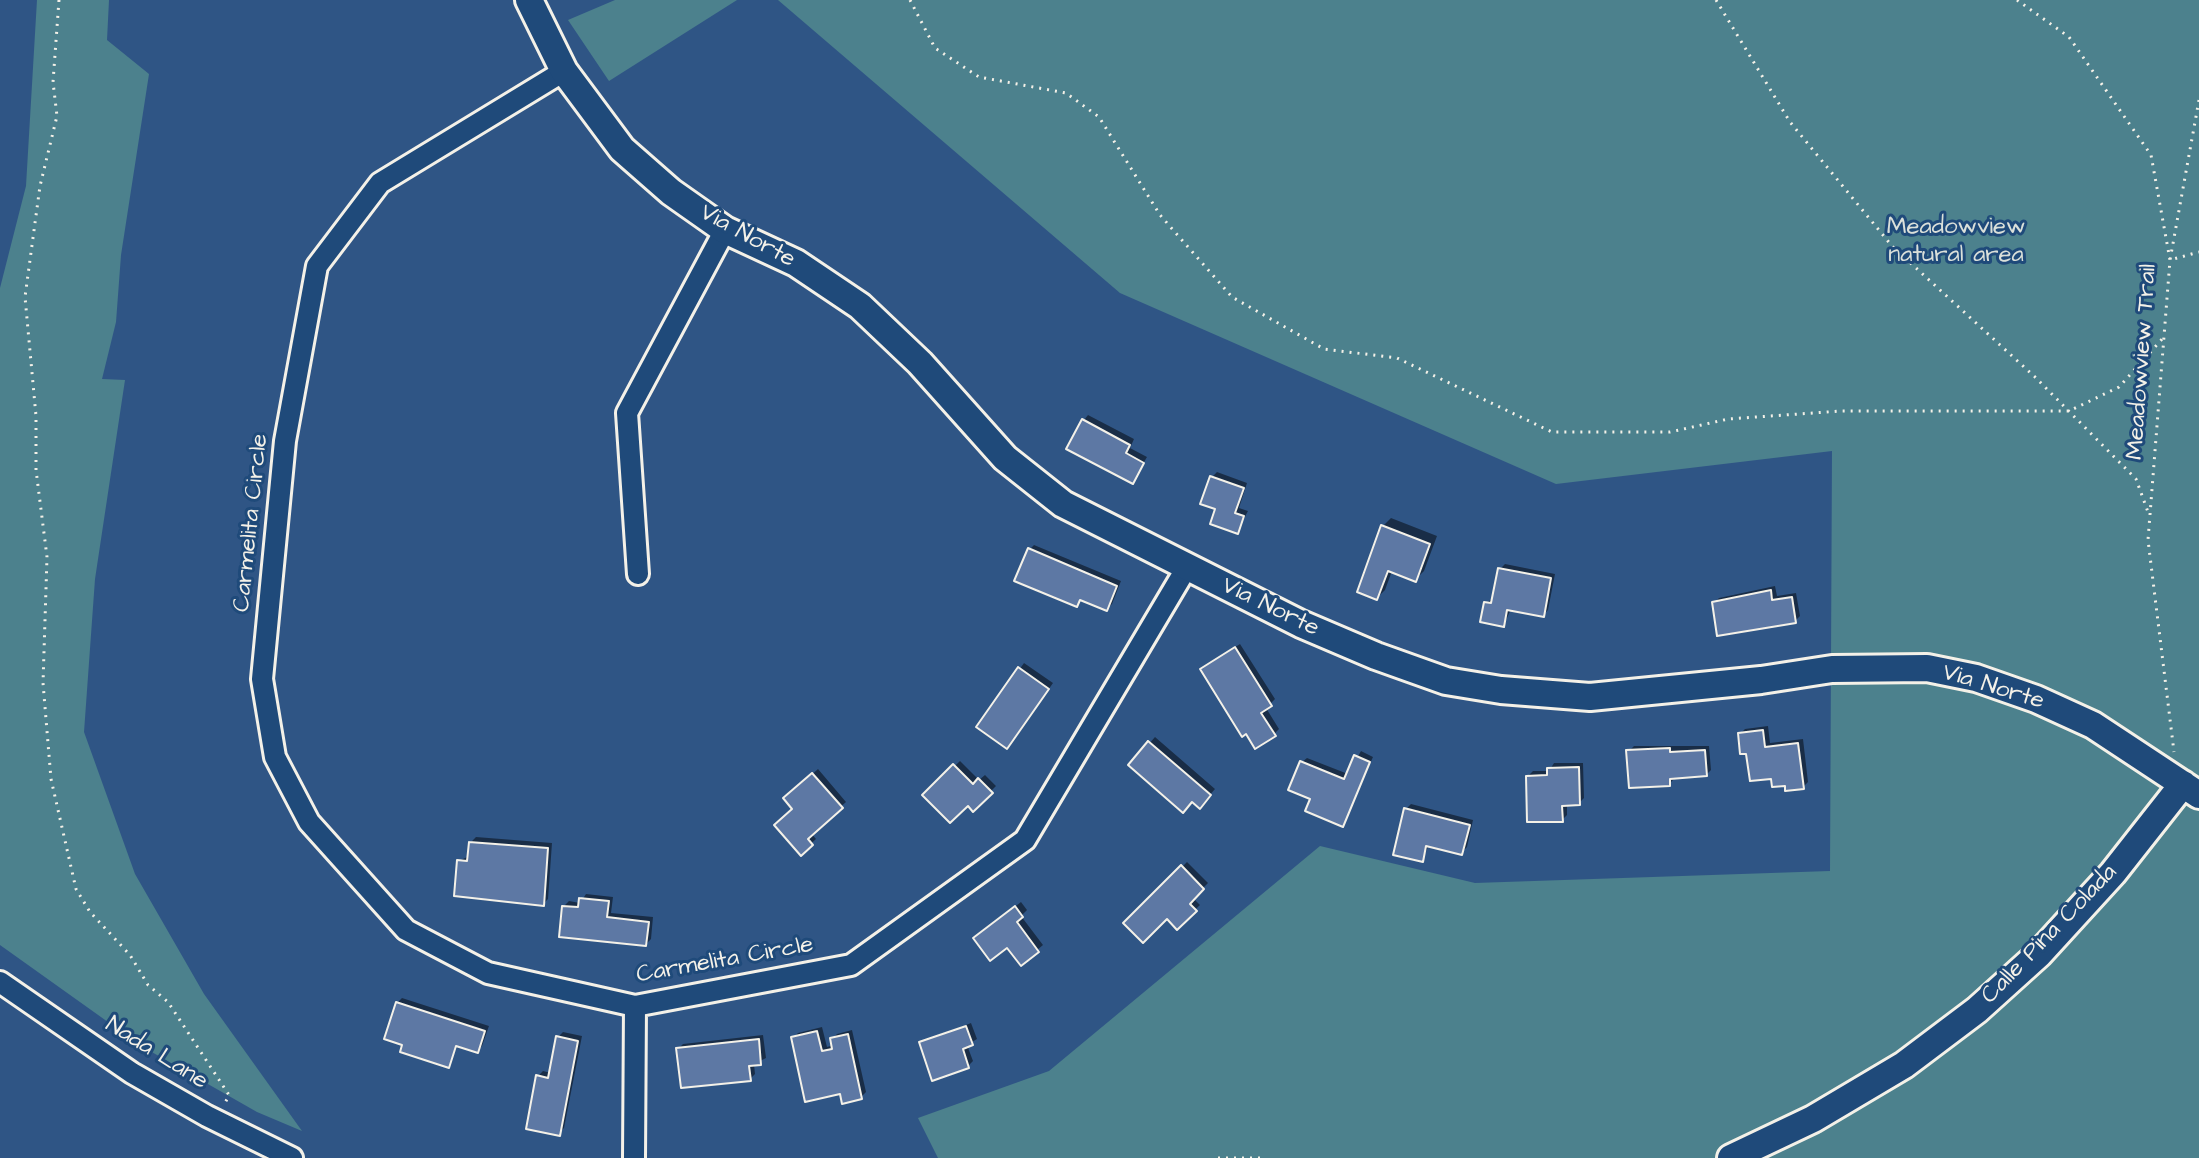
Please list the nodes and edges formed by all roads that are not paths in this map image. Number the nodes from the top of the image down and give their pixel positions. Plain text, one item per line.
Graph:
1 (529, 0) edge
2 (564, 71) junction
3 (725, 230) junction
4 (1187, 567) junction
5 (638, 574) dead end
6 (2186, 786) edge
7 (0, 982) edge
8 (635, 1006) junction
9 (292, 1158) edge
10 (634, 1158) edge
11 (1731, 1158) edge

1 - 2 street, Via Norte
2 - 3 street, Via Norte
2 - 8 street, Carmelita Circle
3 - 4 street, Via Norte
3 - 5 street
4 - 6 street, Via Norte
4 - 8 street, Carmelita Circle
6 - 11 street, Calle Pina Colada
7 - 9 street, Nada Lane
8 - 10 street

